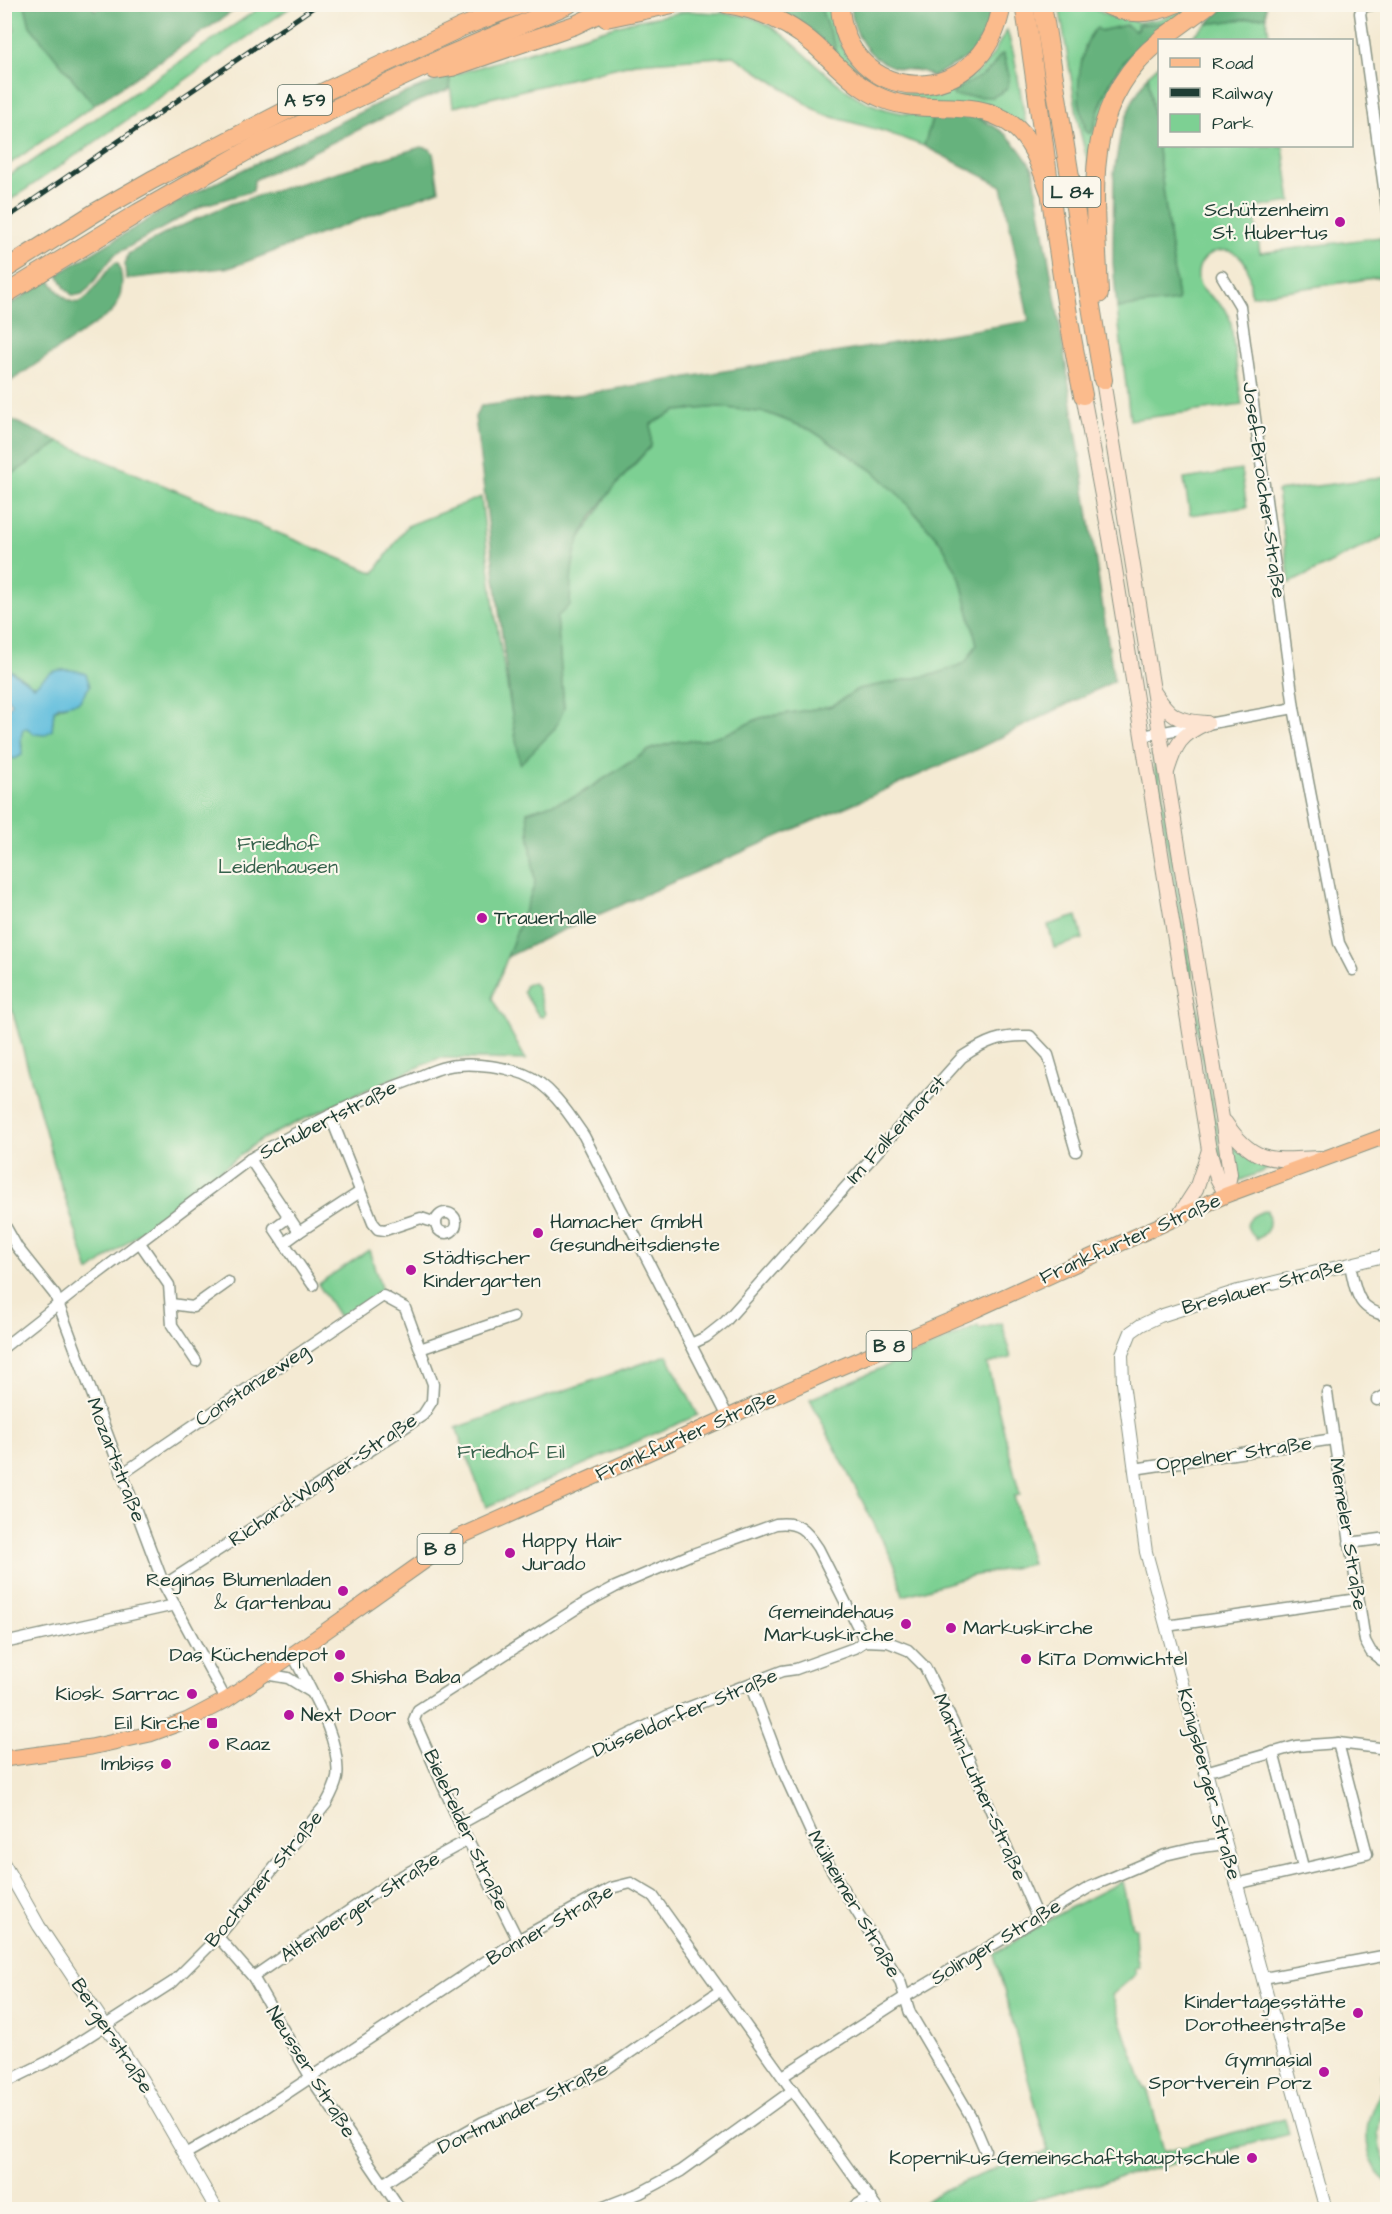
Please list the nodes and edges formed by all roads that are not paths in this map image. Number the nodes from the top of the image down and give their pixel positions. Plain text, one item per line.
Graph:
1 (500, 4) edge
2 (522, 4) edge
3 (569, 4) edge
4 (619, 4) edge
5 (673, 4) edge
6 (726, 4) edge
7 (840, 4) edge
8 (1002, 4) edge
9 (1024, 4) edge
10 (1042, 4) edge
11 (1104, 4) edge
12 (1175, 4) edge
13 (1209, 4) edge
14 (1376, 4) edge
15 (575, 25) junction
16 (462, 27) junction
17 (1163, 39) edge
18 (1158, 43) edge
19 (410, 73) junction
20 (1049, 190) junction
21 (1388, 217) edge
22 (4, 270) edge
23 (1222, 276) dead end
24 (4, 294) edge
25 (1103, 380) junction
26 (1083, 395) joint
27 (1152, 688) junction
28 (1294, 708) junction
29 (1207, 723) junction
30 (1158, 733) junction
31 (1142, 736) junction
32 (1166, 777) junction
33 (1353, 970) dead end
34 (330, 1115) junction
35 (1222, 1118) junction
36 (1388, 1135) edge
37 (1209, 1150) junction
38 (1076, 1151) dead end
39 (1323, 1158) junction
40 (250, 1159) junction
41 (360, 1192) junction
42 (1226, 1195) junction
43 (289, 1217) junction
44 (1178, 1217) junction
45 (436, 1223) dead end
46 (4, 1224) edge
47 (299, 1232) junction
48 (140, 1243) junction
49 (284, 1243) junction
50 (1388, 1255) edge
51 (1350, 1264) junction
52 (228, 1282) dead end
53 (313, 1285) dead end
54 (383, 1296) joint
55 (58, 1304) junction
56 (171, 1304) junction
57 (1388, 1316) edge
58 (513, 1317) dead end
59 (1141, 1324) joint
60 (691, 1344) junction
61 (4, 1347) edge
62 (420, 1349) junction
63 (196, 1361) dead end
64 (1327, 1393) dead end
65 (1388, 1394) edge
66 (1377, 1400) dead end
67 (728, 1417) junction
68 (1334, 1439) junction
69 (1134, 1469) junction
70 (122, 1474) junction
71 (1388, 1538) edge
72 (1349, 1543) junction
73 (164, 1585) junction
74 (1358, 1599) junction
75 (175, 1605) junction
76 (1166, 1626) junction
77 (866, 1641) junction
78 (4, 1643) edge
79 (293, 1655) junction
80 (1388, 1665) edge
81 (264, 1674) junction
82 (750, 1684) junction
83 (311, 1692) junction
84 (226, 1700) junction
85 (1338, 1743) junction
86 (1388, 1749) edge
87 (1273, 1752) junction
88 (5, 1760) edge
89 (1205, 1772) junction
90 (460, 1824) junction
91 (468, 1840) junction
92 (1225, 1844) junction
93 (4, 1864) edge
94 (1304, 1867) junction
95 (1236, 1884) junction
96 (1037, 1917) junction
97 (218, 1937) junction
98 (518, 1940) junction
99 (1388, 1955) edge
100 (253, 1977) junction
101 (1263, 1978) junction
102 (721, 1990) junction
103 (905, 1997) junction
104 (107, 2026) junction
105 (783, 2076) junction
106 (311, 2078) junction
107 (4, 2083) edge
108 (793, 2090) junction
109 (985, 2150) dead end
110 (185, 2154) junction
111 (383, 2184) junction
112 (870, 2197) junction
113 (216, 2210) edge
114 (401, 2210) edge
115 (596, 2210) edge
116 (849, 2210) edge
117 (878, 2210) edge
118 (1326, 2210) edge

1 - 16 highway
2 - 16 highway, A 59
3 - 19 highway, A 59
4 - 15 highway
5 - 15 highway
6 - 20 highway
7 - 8 highway
9 - 20 highway, L 84
10 - 25 highway, L 84
11 - 12 highway
13 - 17 highway
14 - 21 street
15 - 19 highway
16 - 22 highway, A 59
18 - 25 highway
19 - 24 highway, A 59
20 - 26 highway, L 84
23 - 28 street, Josef-Broicher-Straße
25 - 27 main road, L 84
26 - 31 main road, L 84
27 - 29 main road
27 - 30 main road, L 84
28 - 29 street
28 - 33 street, Josef-Broicher-Straße
29 - 30 street
29 - 32 main road
30 - 31 street
30 - 32 main road, L 84
31 - 37 main road, L 84
32 - 35 main road, L 84
34 - 40 street, Schubertstraße
34 - 41 street
34 - 60 street, Schubertstraße
35 - 39 main road
35 - 42 main road, L 84
36 - 39 main road, Frankfurter Straße / B 8
37 - 42 main road, L 84
37 - 44 main road
38 - 60 street, Im Falkenhorst
39 - 42 main road, Frankfurter Straße / B 8
40 - 43 street
40 - 48 street, Schubertstraße
41 - 45 street
41 - 47 street
42 - 44 main road, Frankfurter Straße / B 8
43 - 47 street
43 - 49 street
44 - 67 main road, Frankfurter Straße / B 8
46 - 55 street, Mozartstraße
47 - 49 street
48 - 55 street, Schubertstraße
48 - 56 street
49 - 53 street
50 - 51 street, Breslauer Straße
51 - 57 street
51 - 59 street, Breslauer Straße
52 - 56 street
54 - 62 street, Richard-Wagner-Straße
54 - 70 street, Constanzeweg
55 - 61 street, Schubertstraße
55 - 70 street, Mozartstraße
56 - 63 street
58 - 62 street
59 - 69 street, Königsberger Straße
60 - 67 street, Schubertstraße
62 - 73 street, Richard-Wagner-Straße
64 - 68 street, Memeler Straße
65 - 66 street
67 - 79 main road, Frankfurter Straße / B 8
68 - 69 street, Oppelner Straße
68 - 72 street, Memeler Straße
69 - 76 street, Königsberger Straße
70 - 73 street, Mozartstraße
71 - 72 street
72 - 74 street, Memeler Straße
73 - 75 street, Mozartstraße
74 - 76 street
74 - 80 street, Memeler Straße
75 - 78 street
75 - 84 street, Mozartstraße
76 - 89 street, Königsberger Straße
77 - 82 street, Düsseldorfer Straße
77 - 90 street, Bielefelder Straße
77 - 96 street, Martin-Luther-Straße
79 - 81 main road, Frankfurter Straße / B 8
79 - 83 street, Bochumer Straße
81 - 83 street
81 - 84 main road, Frankfurter Straße / B 8
82 - 90 street, Düsseldorfer Straße
82 - 103 street, Mülheimer Straße
83 - 97 street, Bochumer Straße
84 - 88 main road, Frankfurter Straße / B 8
85 - 86 street
85 - 87 street
85 - 94 street
87 - 89 street
87 - 94 street
89 - 92 street, Königsberger Straße
90 - 91 street, Bielefelder Straße
91 - 98 street, Bielefelder Straße
91 - 100 street, Altenberger Straße
92 - 95 street, Königsberger Straße
92 - 96 street, Solinger Straße
93 - 104 street, Bergerstraße
94 - 95 street
95 - 101 street, Königsberger Straße
96 - 103 street, Solinger Straße
97 - 100 street, Neusser Straße
97 - 104 street, Bochumer Straße
98 - 102 street, Bonner Straße
98 - 106 street, Bonner Straße
99 - 101 street
100 - 106 street, Neusser Straße
101 - 118 street, Königsberger Straße
102 - 105 street, Bonner Straße
102 - 111 street, Dortmunder Straße
103 - 105 street, Solinger Straße
103 - 109 street, Mülheimer Straße
104 - 107 street, Bochumer Straße
104 - 110 street, Bergerstraße
105 - 108 street, Bonner Straße
106 - 110 street, Bonner Straße
106 - 111 street, Neusser Straße
108 - 112 street, Bonner Straße
108 - 115 street
110 - 113 street, Bergerstraße
111 - 114 street, Neusser Straße
112 - 116 street
112 - 117 street, Bonner Straße

